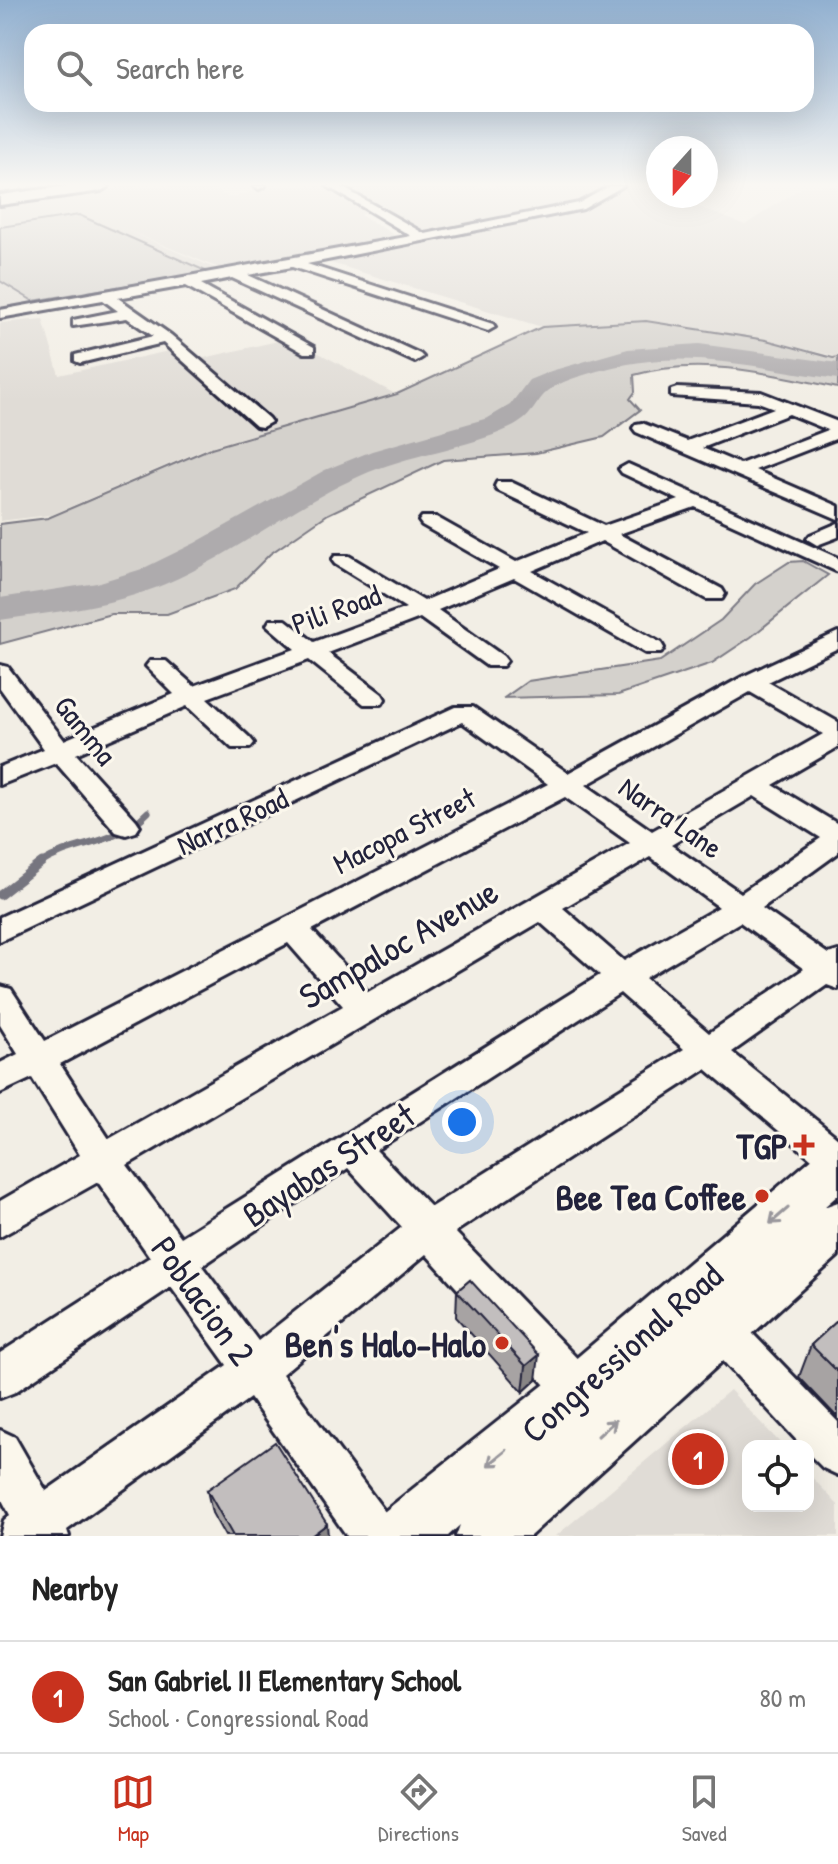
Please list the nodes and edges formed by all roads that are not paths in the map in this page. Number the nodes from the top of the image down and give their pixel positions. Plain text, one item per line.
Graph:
1 (321, 258) edge
2 (291, 263) junction
3 (234, 274) junction
4 (188, 282) junction
5 (106, 296) junction
6 (130, 313) junction
7 (0, 314) edge
8 (78, 323) dead end
9 (488, 327) dead end
10 (166, 338) junction
11 (309, 350) dead end
12 (415, 357) dead end
13 (80, 358) dead end
14 (677, 393) dead end
15 (790, 408) junction
16 (262, 422) dead end
17 (642, 428) dead end
18 (838, 430) edge
19 (688, 447) junction
20 (628, 469) dead end
21 (740, 470) junction
22 (504, 486) dead end
23 (694, 501) junction
24 (838, 513) edge
25 (429, 521) dead end
26 (838, 529) edge
27 (603, 533) junction
28 (817, 539) dead end
29 (342, 560) dead end
30 (838, 566) edge
31 (514, 571) junction
32 (714, 594) dead end
33 (422, 609) junction
34 (278, 625) dead end
35 (838, 639) edge
36 (653, 648) dead end
37 (311, 649) junction
38 (495, 661) dead end
39 (158, 666) dead end
40 (0, 672) edge
41 (750, 682) junction
42 (188, 697) junction
43 (373, 699) dead end
44 (464, 712) joint
45 (838, 734) edge
46 (241, 743) dead end
47 (59, 751) junction
48 (0, 777) edge
49 (752, 783) junction
50 (567, 785) junction
51 (126, 826) dead end
52 (838, 838) edge
53 (649, 843) junction
54 (540, 905) junction
55 (741, 908) junction
56 (291, 927) junction
57 (0, 930) edge
58 (834, 969) edge
59 (621, 977) junction
60 (0, 998) edge
61 (365, 1009) junction
62 (708, 1051) junction
63 (40, 1059) junction
64 (0, 1079) edge
65 (351, 1147) junction
66 (103, 1161) junction
67 (838, 1162) edge
68 (0, 1220) edge
69 (838, 1224) edge
70 (428, 1229) junction
71 (176, 1264) junction
72 (703, 1312) junction
73 (255, 1370) junction
74 (0, 1377) edge
75 (579, 1391) junction
76 (0, 1452) edge
77 (838, 1453) edge
78 (35, 1531) edge
79 (375, 1536) edge
80 (401, 1536) edge
81 (486, 1536) edge

1 - 2 street
2 - 3 street
2 - 9 street
3 - 4 street
3 - 12 street
4 - 5 street
4 - 11 street
5 - 6 street
5 - 7 street
6 - 8 street
6 - 10 street
10 - 13 street
10 - 16 street
14 - 15 street
15 - 18 street
15 - 19 street
17 - 19 street
18 - 21 street
19 - 21 street
20 - 23 street
21 - 24 street
22 - 27 street
23 - 27 street, Pili Road
23 - 30 street
25 - 31 street
26 - 28 street
27 - 31 street, Pili Road
27 - 32 street
29 - 33 street
31 - 33 street, Pili Road
31 - 36 street
33 - 37 street, Pili Road
33 - 38 street
34 - 37 street
35 - 41 street, Macopa Street
37 - 42 street, Pili Road
37 - 43 street
39 - 42 street
40 - 47 street, Gamma
41 - 45 street
41 - 50 street, Macopa Street
42 - 46 street
42 - 47 street, Pili Road
44 - 50 street, Narra Lane
44 - 57 street, Narra Road
45 - 49 street, Sampaloc Avenue
47 - 48 street, Pili Road
47 - 51 street, Gamma
49 - 52 street
49 - 53 street, Sampaloc Avenue
50 - 53 street, Narra Lane
50 - 56 street, Macopa Street
52 - 55 street, Bayabas Street
53 - 54 street, Sampaloc Avenue
53 - 55 street, Narra Lane
54 - 59 street
54 - 61 street, Sampaloc Avenue
55 - 58 street, Narra Lane
55 - 59 street, Bayabas Street
56 - 61 street
56 - 63 street, Macopa Street
58 - 62 street
59 - 62 street
59 - 65 street, Bayabas Street
60 - 63 street
61 - 66 street, Sampaloc Avenue
62 - 67 street
62 - 70 street
63 - 64 street, Macopa Street
63 - 66 street, Poblacion 2
65 - 70 street
65 - 71 street, Bayabas Street
66 - 68 street, Sampaloc Avenue
66 - 71 street, Poblacion 2
67 -> 72 main road, Congressional Road
69 - 72 main road, Congressional Road
70 - 73 street
70 - 75 street
71 - 73 street, Poblacion 2
71 - 74 street, Bayabas Street
72 - 75 main road, Congressional Road
72 - 77 street
81 -> 72 main road, Congressional Road
73 - 78 street
73 - 79 street, Poblacion 2
75 -> 80 main road, Congressional Road
76 - 78 street

